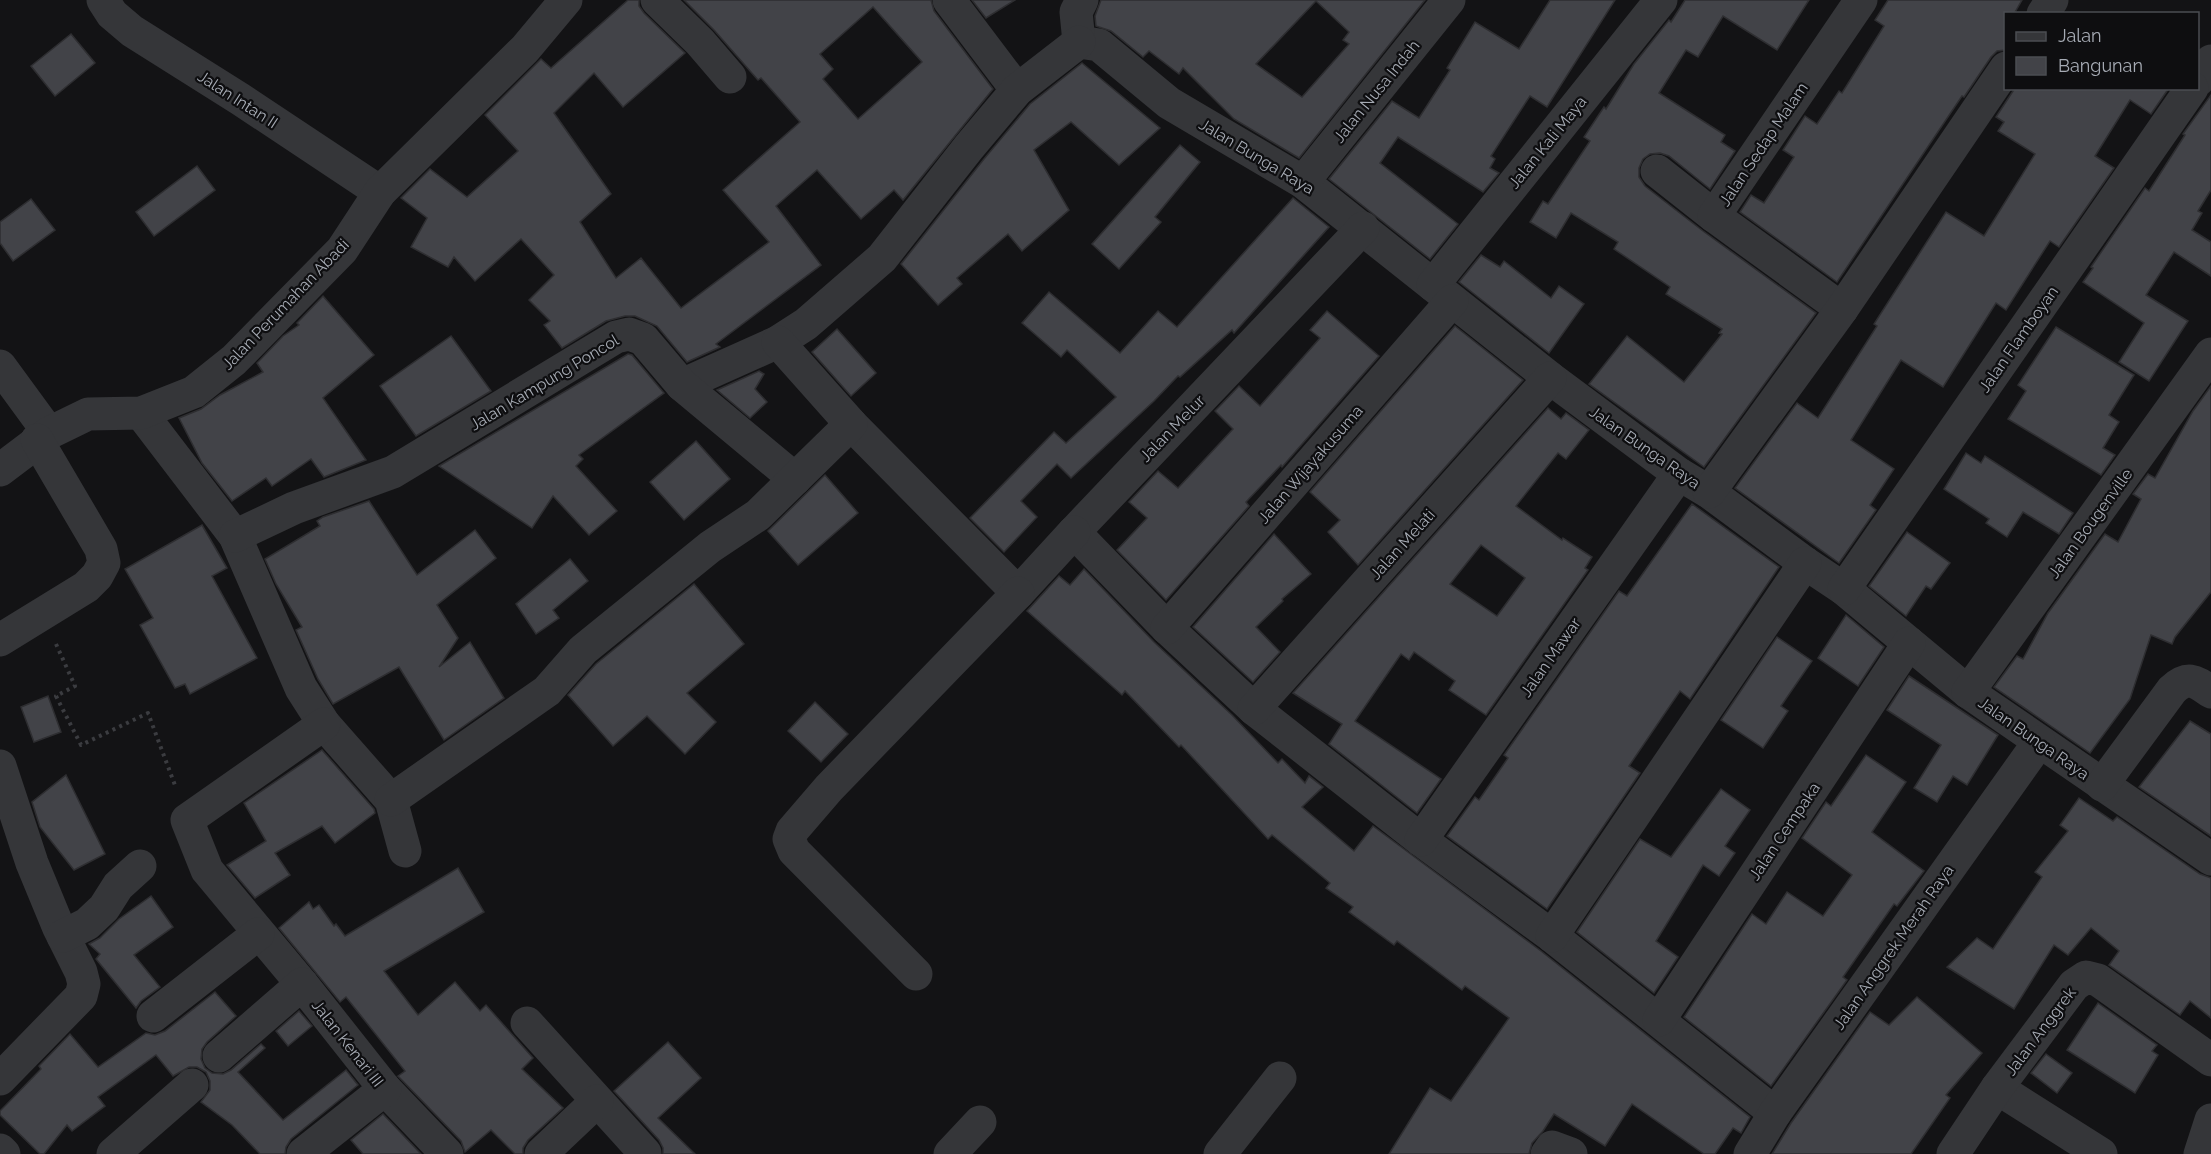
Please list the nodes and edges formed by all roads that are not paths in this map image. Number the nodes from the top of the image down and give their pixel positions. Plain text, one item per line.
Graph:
1 (103, 0) edge
2 (566, 0) edge
3 (657, 0) edge
4 (949, 0) edge
5 (1082, 0) edge
6 (1449, 0) edge
7 (1661, 0) edge
8 (1861, 0) edge
9 (1079, 42) junction
10 (2211, 61) edge
11 (2004, 71) edge
12 (730, 77) dead end
13 (2199, 79) edge
14 (1017, 90) junction
15 (2191, 90) edge
16 (1657, 171) dead end
17 (1303, 182) junction
18 (380, 192) junction
19 (1714, 216) junction
20 (1363, 228) junction
21 (1443, 293) junction
22 (1842, 309) junction
23 (778, 342) junction
24 (2211, 354) edge
25 (0, 366) edge
26 (1550, 378) junction
27 (682, 385) junction
28 (141, 413) junction
29 (851, 424) junction
30 (43, 436) junction
31 (0, 470) edge
32 (1678, 474) junction
33 (795, 479) junction
34 (1709, 492) junction
35 (1074, 532) junction
36 (235, 536) junction
37 (1805, 563) junction
38 (1844, 589) junction
39 (1018, 592) junction
40 (1167, 628) junction
41 (0, 640) edge
42 (1909, 643) junction
43 (1968, 692) junction
44 (2211, 692) edge
45 (1254, 709) junction
46 (324, 724) junction
47 (2039, 742) junction
48 (0, 766) edge
49 (2102, 785) junction
50 (391, 801) junction
51 (1421, 840) junction
52 (405, 851) dead end
53 (2211, 860) edge
54 (140, 866) dead end
55 (60, 931) junction
56 (258, 934) junction
57 (1552, 936) junction
58 (916, 974) dead end
59 (302, 984) junction
60 (153, 1016) dead end
61 (1659, 1020) junction
62 (527, 1023) dead end
63 (219, 1056) dead end
64 (2211, 1060) edge
65 (1281, 1078) dead end
66 (0, 1079) edge
67 (192, 1085) dead end
68 (1997, 1088) junction
69 (385, 1089) junction
70 (597, 1101) junction
71 (1775, 1113) junction
72 (2211, 1120) edge
73 (980, 1122) dead end
74 (0, 1150) edge
75 (645, 1153) edge
76 (4, 1154) edge
77 (113, 1154) edge
78 (303, 1154) edge
79 (447, 1154) edge
80 (541, 1154) edge
81 (950, 1154) edge
82 (1220, 1154) edge
83 (1547, 1154) edge
84 (1571, 1154) edge
85 (1750, 1154) edge
86 (1953, 1154) edge
87 (2101, 1154) edge
88 (2200, 1154) edge

1 - 18 street, Jalan Intan II
2 - 18 street, Jalan Perumahan Abadi
3 - 12 street
4 - 14 street
5 - 9 street
6 - 17 street, Jalan Nusa Indah
7 - 21 street, Jalan Kali Maya
8 - 19 street, Jalan Sedap Malam
9 - 14 street
9 - 17 street, Jalan Bunga Raya
10 - 13 street
11 - 22 street
14 - 23 street
15 - 38 street, Jalan Flamboyan
16 - 19 street
17 - 20 street, Jalan Bunga Raya
18 - 28 street, Jalan Perumahan Abadi
19 - 22 street, Jalan Sedap Malam
20 - 21 street, Jalan Bunga Raya
20 - 35 street, Jalan Melur
21 - 26 street, Jalan Bunga Raya
21 - 40 street, Jalan Wijayakusuma
22 - 34 street
23 - 27 street
23 - 29 street
24 - 43 street, Jalan Bougenville
25 - 30 street
26 - 32 street, Jalan Bunga Raya
26 - 45 street, Jalan Melati
27 - 33 street, Jalan Kampung Poncol
27 - 36 street, Jalan Kampung Poncol
28 - 30 street, Jalan Perumahan Abadi
28 - 36 street
29 - 33 street
29 - 39 street
30 - 31 street, Jalan Perumahan Abadi
30 - 41 street
32 - 34 street, Jalan Bunga Raya
32 - 51 street, Jalan Mawar
33 - 50 street
34 - 37 street, Jalan Bunga Raya
35 - 39 street, Jalan Melur
35 - 40 street
36 - 46 street
37 - 38 street, Jalan Bunga Raya
37 - 57 street
38 - 42 street, Jalan Bunga Raya
39 - 58 street, Jalan Melur
40 - 45 street
42 - 43 street, Jalan Bunga Raya
42 - 61 street, Jalan Cempaka
43 - 47 street, Jalan Bunga Raya
44 - 49 street
45 - 51 street
46 - 50 street
46 - 56 street
47 - 49 street, Jalan Bunga Raya
47 - 71 street, Jalan Anggrek Merah Raya
48 - 55 street
49 - 53 street, Jalan Bunga Raya
50 - 52 street
51 - 57 street
54 - 55 street
55 - 66 street
56 - 59 street
56 - 60 street
57 - 61 street
59 - 63 street, Jalan Kenari III
59 - 69 street, Jalan Kenari III
61 - 71 street
62 - 70 street
64 - 68 street, Jalan Anggrek
65 - 82 street
67 - 77 street
68 - 86 street, Jalan Anggrek
68 - 87 street
69 - 78 street
69 - 79 street, Jalan Kenari III
70 - 75 street
70 - 80 street
71 - 85 street, Jalan Anggrek Merah Raya
72 - 88 street
73 - 81 street
74 - 76 street
83 - 84 street

